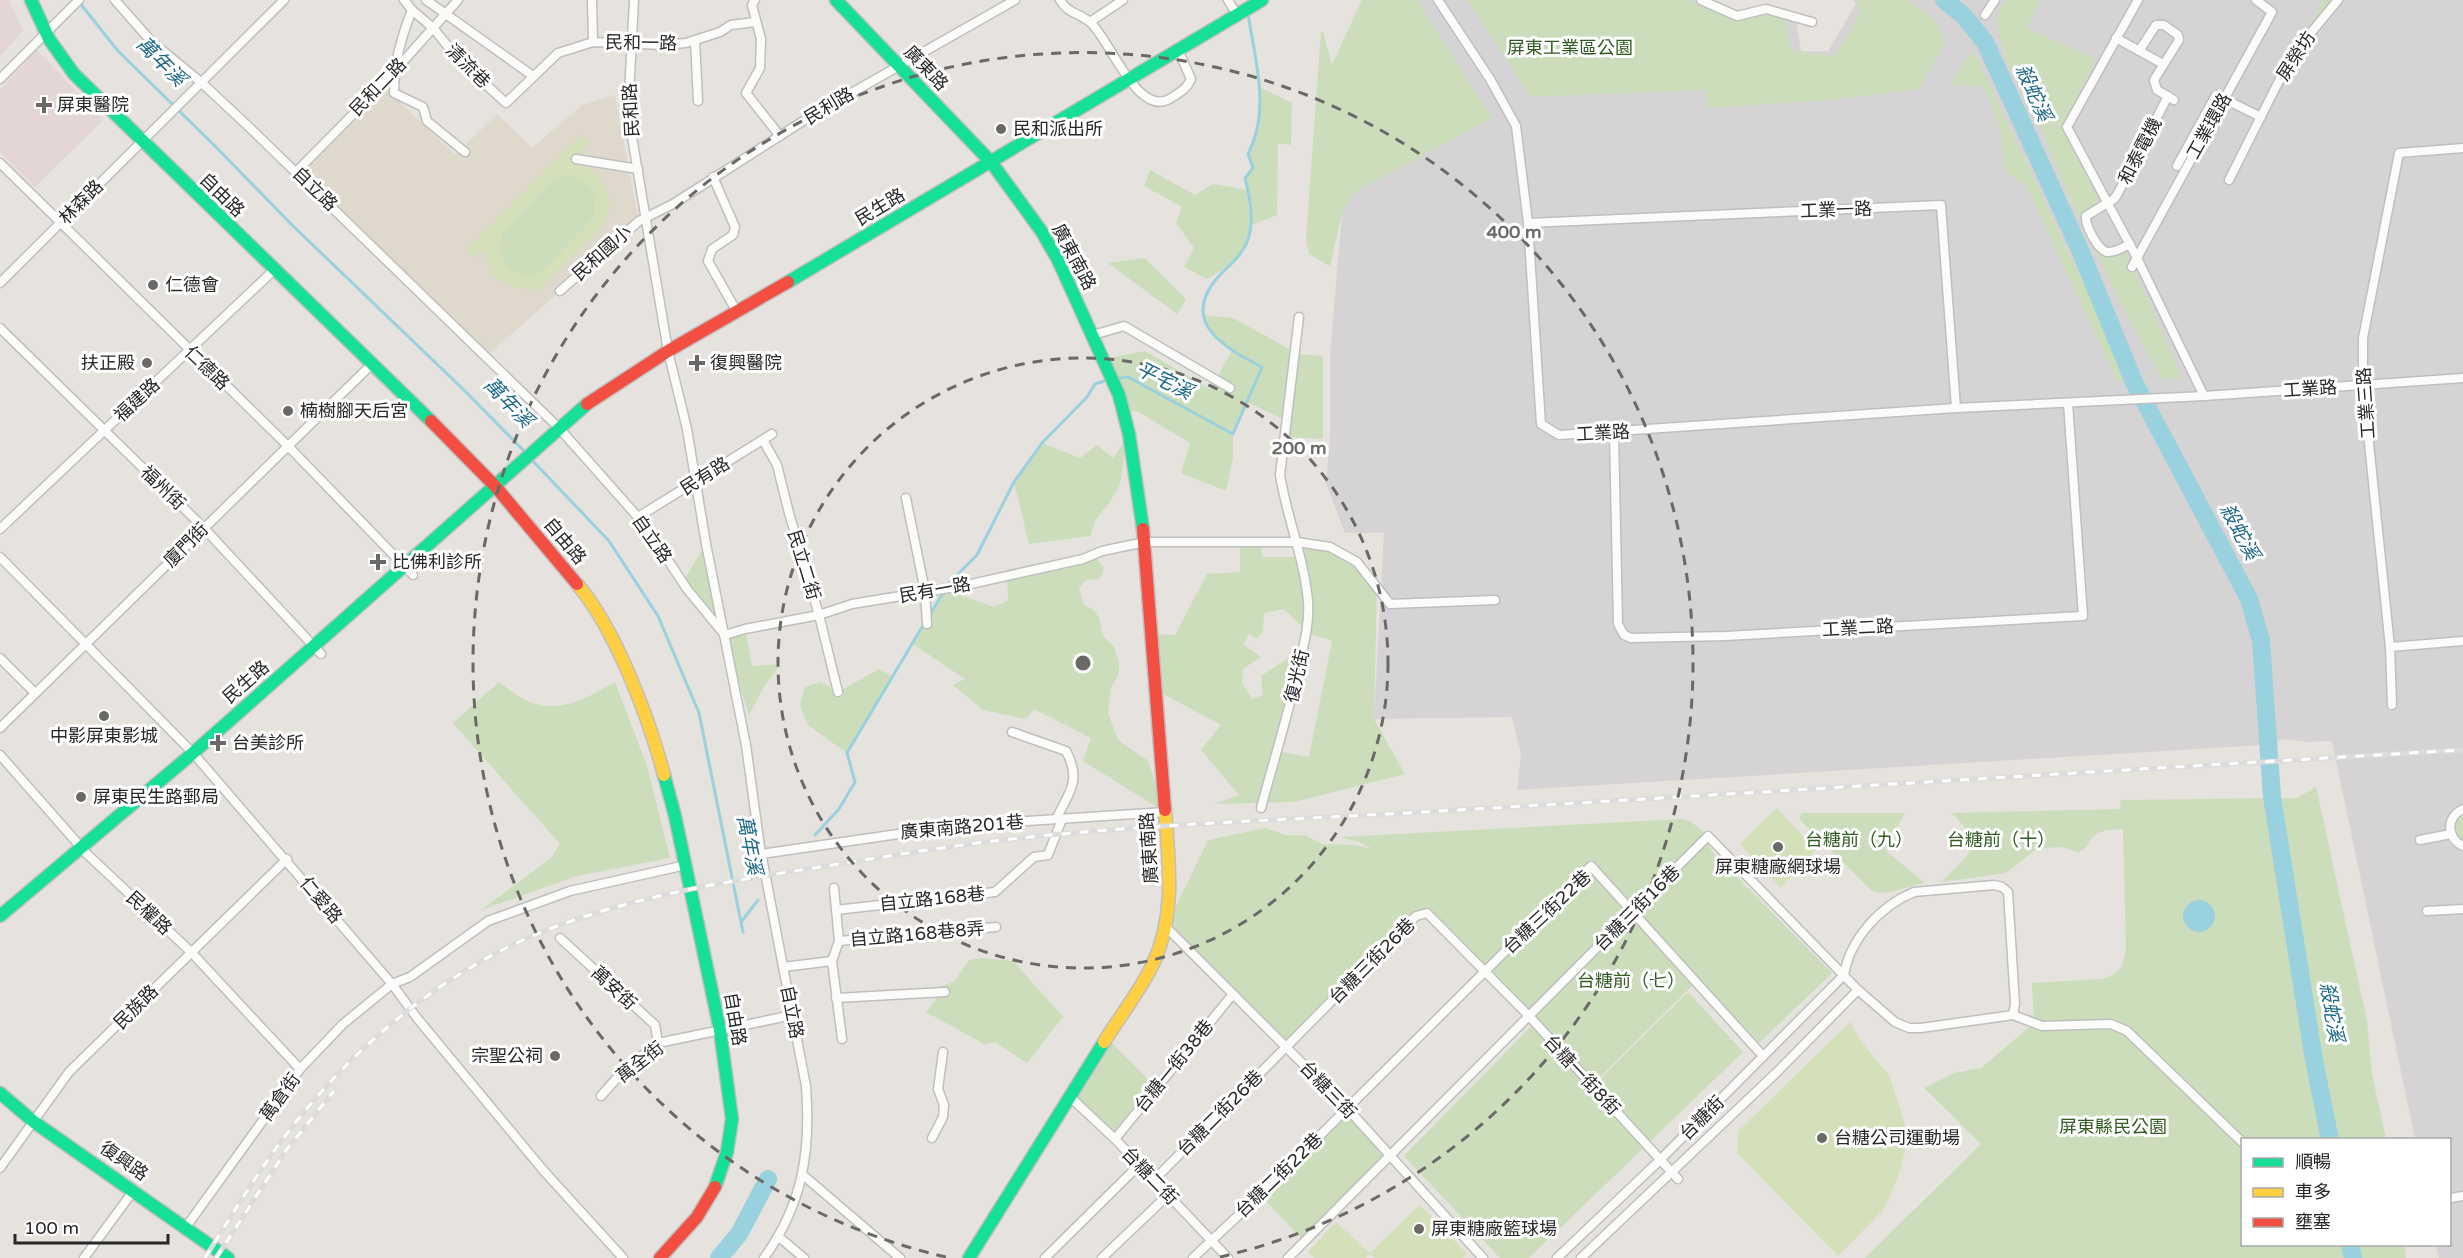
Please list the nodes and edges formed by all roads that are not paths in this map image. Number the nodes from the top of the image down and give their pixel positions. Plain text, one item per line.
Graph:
1 (31, 0) edge
2 (79, 0) edge
3 (115, 0) edge
4 (284, 0) edge
5 (404, 0) edge
6 (426, 0) edge
7 (458, 0) edge
8 (592, 0) edge
9 (634, 0) edge
10 (755, 0) edge
11 (836, 0) edge
12 (1015, 0) edge
13 (1060, 0) edge
14 (1122, 0) edge
15 (1228, 0) edge
16 (1262, 0) edge
17 (1438, 0) edge
18 (1701, 0) edge
19 (2138, 0) edge
20 (2256, 0) edge
21 (2338, 0) edge
22 (1991, 1) edge
23 (412, 10) junction
24 (446, 14) junction
25 (1237, 15) junction
26 (1985, 15) dead end
27 (755, 22) junction
28 (1090, 22) junction
29 (1812, 22) dead end
30 (433, 28) junction
31 (45, 34) junction
32 (2116, 38) junction
33 (695, 40) junction
34 (593, 42) junction
35 (631, 43) junction
36 (1178, 50) junction
37 (2139, 51) junction
38 (2163, 64) junction
39 (898, 66) junction
40 (394, 71) junction
41 (533, 76) junction
42 (0, 79) edge
43 (1129, 79) junction
44 (202, 83) junction
45 (2224, 99) junction
46 (698, 101) dead end
47 (2261, 117) junction
48 (780, 136) junction
49 (141, 141) junction
50 (2463, 148) edge
51 (465, 152) dead end
52 (576, 159) dead end
53 (991, 162) junction
54 (0, 163) edge
55 (2177, 166) dead end
56 (638, 169) junction
57 (296, 172) junction
58 (713, 177) junction
59 (2229, 180) dead end
60 (2108, 202) junction
61 (646, 219) junction
62 (60, 222) junction
63 (1528, 223) junction
64 (2130, 244) junction
65 (2137, 258) junction
66 (2133, 267) dead end
67 (274, 270) junction
68 (0, 283) edge
69 (560, 291) dead end
70 (737, 312) junction
71 (1299, 317) dead end
72 (0, 328) edge
73 (1093, 334) junction
74 (189, 350) junction
75 (668, 351) junction
76 (373, 363) junction
77 (2463, 378) edge
78 (2363, 385) junction
79 (1230, 388) dead end
80 (2204, 396) junction
81 (2068, 403) junction
82 (1956, 408) junction
83 (559, 429) junction
84 (104, 431) junction
85 (1614, 433) junction
86 (772, 434) dead end
87 (763, 440) junction
88 (288, 446) junction
89 (696, 483) junction
90 (495, 486) junction
91 (906, 498) dead end
92 (638, 517) junction
93 (203, 526) junction
94 (0, 529) edge
95 (1145, 542) junction
96 (1297, 542) junction
97 (0, 557) edge
98 (409, 571) junction
99 (925, 591) junction
100 (1495, 600) dead end
101 (819, 615) junction
102 (927, 624) dead end
103 (725, 635) junction
104 (2463, 640) edge
105 (86, 645) junction
106 (2390, 646) junction
107 (318, 650) junction
108 (0, 658) edge
109 (838, 692) dead end
110 (35, 693) junction
111 (2392, 705) dead end
112 (0, 728) edge
113 (1012, 732) dead end
114 (193, 753) junction
115 (0, 755) edge
116 (1260, 808) dead end
117 (2463, 809) edge
118 (1165, 812) junction
119 (1059, 819) junction
120 (2451, 834) junction
121 (2420, 840) dead end
122 (2463, 846) edge
123 (82, 848) junction
124 (761, 854) junction
125 (287, 859) junction
126 (686, 865) junction
127 (834, 888) dead end
128 (2463, 909) edge
129 (836, 910) junction
130 (2427, 911) dead end
131 (1633, 912) junction
132 (0, 916) edge
133 (996, 927) dead end
134 (1166, 927) junction
135 (560, 938) dead end
136 (839, 941) junction
137 (191, 952) junction
138 (832, 961) junction
139 (783, 966) junction
140 (1485, 971) junction
141 (1844, 975) junction
142 (392, 984) junction
143 (1858, 990) junction
144 (945, 992) dead end
145 (1233, 994) junction
146 (836, 998) junction
147 (794, 1015) junction
148 (2013, 1015) junction
149 (1529, 1016) junction
150 (720, 1030) junction
151 (842, 1039) dead end
152 (658, 1042) junction
153 (1287, 1047) junction
154 (943, 1052) dead end
155 (1763, 1056) junction
156 (300, 1069) junction
157 (0, 1093) edge
158 (601, 1096) dead end
159 (1069, 1096) junction
160 (1347, 1108) junction
161 (34, 1122) junction
162 (932, 1138) dead end
163 (1114, 1139) junction
164 (2241, 1141) edge
165 (1390, 1158) junction
166 (1660, 1160) junction
167 (1140, 1165) junction
168 (0, 1168) edge
169 (803, 1174) junction
170 (1675, 1176) junction
171 (1154, 1180) junction
172 (134, 1190) junction
173 (1168, 1195) junction
174 (186, 1227) junction
175 (779, 1237) junction
176 (1211, 1240) junction
177 (84, 1258) edge
178 (228, 1258) edge
179 (623, 1258) edge
180 (660, 1258) edge
181 (764, 1258) edge
182 (804, 1258) edge
183 (900, 1258) edge
184 (969, 1258) edge
185 (1045, 1258) edge
186 (1102, 1258) edge
187 (1193, 1258) edge
188 (1228, 1258) edge
189 (1288, 1258) edge
190 (1484, 1258) edge
191 (1557, 1258) edge
192 (1581, 1258) edge

1 - 31 street, 自由路
2 - 31 street
3 - 44 street, 自立路
4 - 44 street
5 - 23 street, 清流巷
6 - 24 street
7 - 24 street, 民和二路
8 - 34 street
9 - 35 street, 民和路
10 - 27 street
11 - 39 street, 廣東路
12 - 39 street, 民利路
13 - 28 street
14 - 28 street
15 - 25 street
16 - 25 street, 民生路
17 - 63 street, 工業路
18 - 29 street
19 - 32 street
20 - 45 street, 工業環路
21 - 47 street, 屏榮坊
22 - 26 street
23 - 30 street, 清流巷
23 - 40 street
24 - 30 street, 民和二路
24 - 41 street
25 - 36 street, 民生路
27 - 33 street, 民和一路
27 - 48 street
28 - 43 street
30 - 40 street, 民和二路
30 - 41 street, 清流巷
31 - 42 street
31 - 49 street, 自由路
32 - 37 street
32 - 60 street
33 - 35 street, 民和一路
33 - 46 street
34 - 35 street, 民和一路
34 - 41 street, 民和一路
35 - 56 street, 民和路
36 - 43 street, 民生路
36 - 43 street
37 - 38 street
37 - 38 street, 和泰電機
38 - 60 street, 和泰電機
39 - 48 street, 民利路
39 - 53 street, 廣東路
40 - 51 street
40 - 57 street, 民和二路
43 - 53 street, 民生路
44 - 49 street, 林森路
44 - 57 street, 自立路
45 - 47 street
45 - 55 street
45 - 65 street, 工業環路
47 - 59 street, 屏榮坊
48 - 58 street, 民利路
49 - 62 street, 林森路
49 - 67 street, 自由路
50 - 78 street, 工業三路
52 - 56 street
53 - 70 street, 民生路
53 - 73 street, 廣東南路
54 - 62 street, 仁德路
56 - 61 street, 民和路
57 - 83 street, 自立路
58 - 61 street, 民利路
58 - 70 street
60 - 64 street
60 - 64 street, 和泰電機
61 - 69 street, 民和國小
61 - 75 street, 民和路
62 - 68 street, 林森路
62 - 74 street, 仁德路
63 - 82 street, 工業一路
63 - 85 street, 工業路
64 - 65 street
65 - 66 street, 工業環路
65 - 80 street
67 - 74 street, 福建路
67 - 76 street, 自由路
70 - 75 street, 民生路
71 - 96 street, 復光街
72 - 84 street, 福州街
73 - 79 street
73 - 95 street, 廣東南路
74 - 84 street, 福建路
74 - 88 street, 仁德路
75 - 83 street, 民生路
75 - 89 street, 民和路
76 - 88 street, 廈門街
76 - 90 street, 自由路
77 - 78 street, 工業路
78 - 80 street, 工業路
78 - 106 street, 工業三路
80 - 81 street, 工業路
81 - 82 street, 工業路
81 - 85 street, 工業二路
82 - 85 street, 工業路
83 - 90 street, 民生路
83 - 92 street, 自立路
84 - 93 street, 福州街
84 - 94 street, 福建路
86 - 87 street, 民有路
87 - 89 street, 民有路
87 - 101 street, 民立二街
88 - 93 street, 廈門街
88 - 98 street, 仁德路
89 - 92 street, 民有路
89 - 103 street, 民和路
90 - 98 street, 民生路
90 - 126 street, 自由路
91 - 99 street
92 - 103 street, 自立路
93 - 105 street, 廈門街
93 - 107 street, 福州街
95 - 96 street
95 - 99 street, 民有一路
95 - 118 street, 廣東南路
96 - 100 street
96 - 116 street, 復光街
97 - 105 street, 仁愛路
98 - 107 street, 民生路
99 - 101 street, 民有一路
99 - 102 street
101 - 103 street, 民有一路
101 - 109 street, 民立二街
103 - 124 street, 自立路
104 - 106 street
105 - 110 street, 廈門街
105 - 114 street, 仁愛路
106 - 111 street, 工業三路
107 - 114 street, 民生路
108 - 110 street
110 - 112 street, 廈門街
113 - 119 street
114 - 123 street, 民生路
114 - 125 street, 仁愛路
115 - 123 street, 民權路
117 - 120 street
118 - 119 street, 廣東南路201巷
118 - 134 street, 廣東南路
119 - 124 street, 廣東南路201巷
119 - 129 street, 自立路168巷
120 - 121 street
120 - 122 street
123 - 132 street, 民生路
123 - 137 street, 民權路
124 - 139 street, 自立路
125 - 137 street, 民族路
125 - 142 street, 仁愛路
126 - 142 street, 萬倉街
126 - 150 street, 自由路
127 - 129 street
128 - 130 street
129 - 136 street
131 - 140 street, 台糖三街22巷
131 - 141 street, 台糖三街16巷
131 - 149 street, 台糖三街16巷
131 - 155 street, 台糖三街22巷
133 - 136 street, 自立路168巷8弄
134 - 145 street, 台糖三街
134 - 159 street, 廣東南路
135 - 152 street, 萬安街
136 - 138 street
137 - 156 street, 民權路
137 - 161 street, 民族路
138 - 139 street
138 - 146 street
139 - 147 street, 自立路
140 - 149 street, 台糖一街8街
140 - 153 street, 台糖三街26巷
140 - 160 street, 台糖三街22巷
141 - 143 street, 台糖三街16巷
141 - 148 street
141 - 155 street, 台糖街
142 - 156 street, 萬倉街
142 - 179 street, 仁愛路
143 - 148 street
143 - 170 street, 台糖街
144 - 146 street
145 - 153 street, 台糖三街
145 - 163 street, 台糖一街38巷
146 - 151 street
147 - 150 street, 萬全街
147 - 169 street, 自立路
148 - 164 street
149 - 165 street, 台糖三街16巷
149 - 166 street, 台糖一街8街
150 - 152 street, 萬全街
150 - 180 street, 自由路
152 - 158 street, 萬全街
153 - 160 street, 台糖三街
153 - 171 street, 台糖二街26巷
154 - 162 street
155 - 166 street, 台糖街
156 - 174 street, 萬倉街
157 - 161 street, 復興路
159 - 163 street, 台糖二街
159 - 184 street, 廣東南路
160 - 165 street, 台糖三街
160 - 176 street, 台糖二街22巷
161 - 168 street, 民族路
161 - 172 street, 復興路
163 - 167 street, 台糖二街
165 - 189 street, 台糖三街16巷
165 - 190 street, 台糖三街
166 - 170 street, 台糖一街8街
166 - 191 street, 台糖街
167 - 171 street, 台糖二街
167 - 185 street
169 - 175 street, 自立路
169 - 183 street
170 - 192 street, 台糖街
171 - 173 street, 台糖二街
172 - 174 street, 復興路
172 - 177 street
173 - 176 street, 台糖二街
173 - 186 street
174 - 178 street, 復興路
175 - 181 street, 自立路
175 - 182 street
176 - 187 street, 台糖二街22巷
176 - 188 street, 台糖二街

